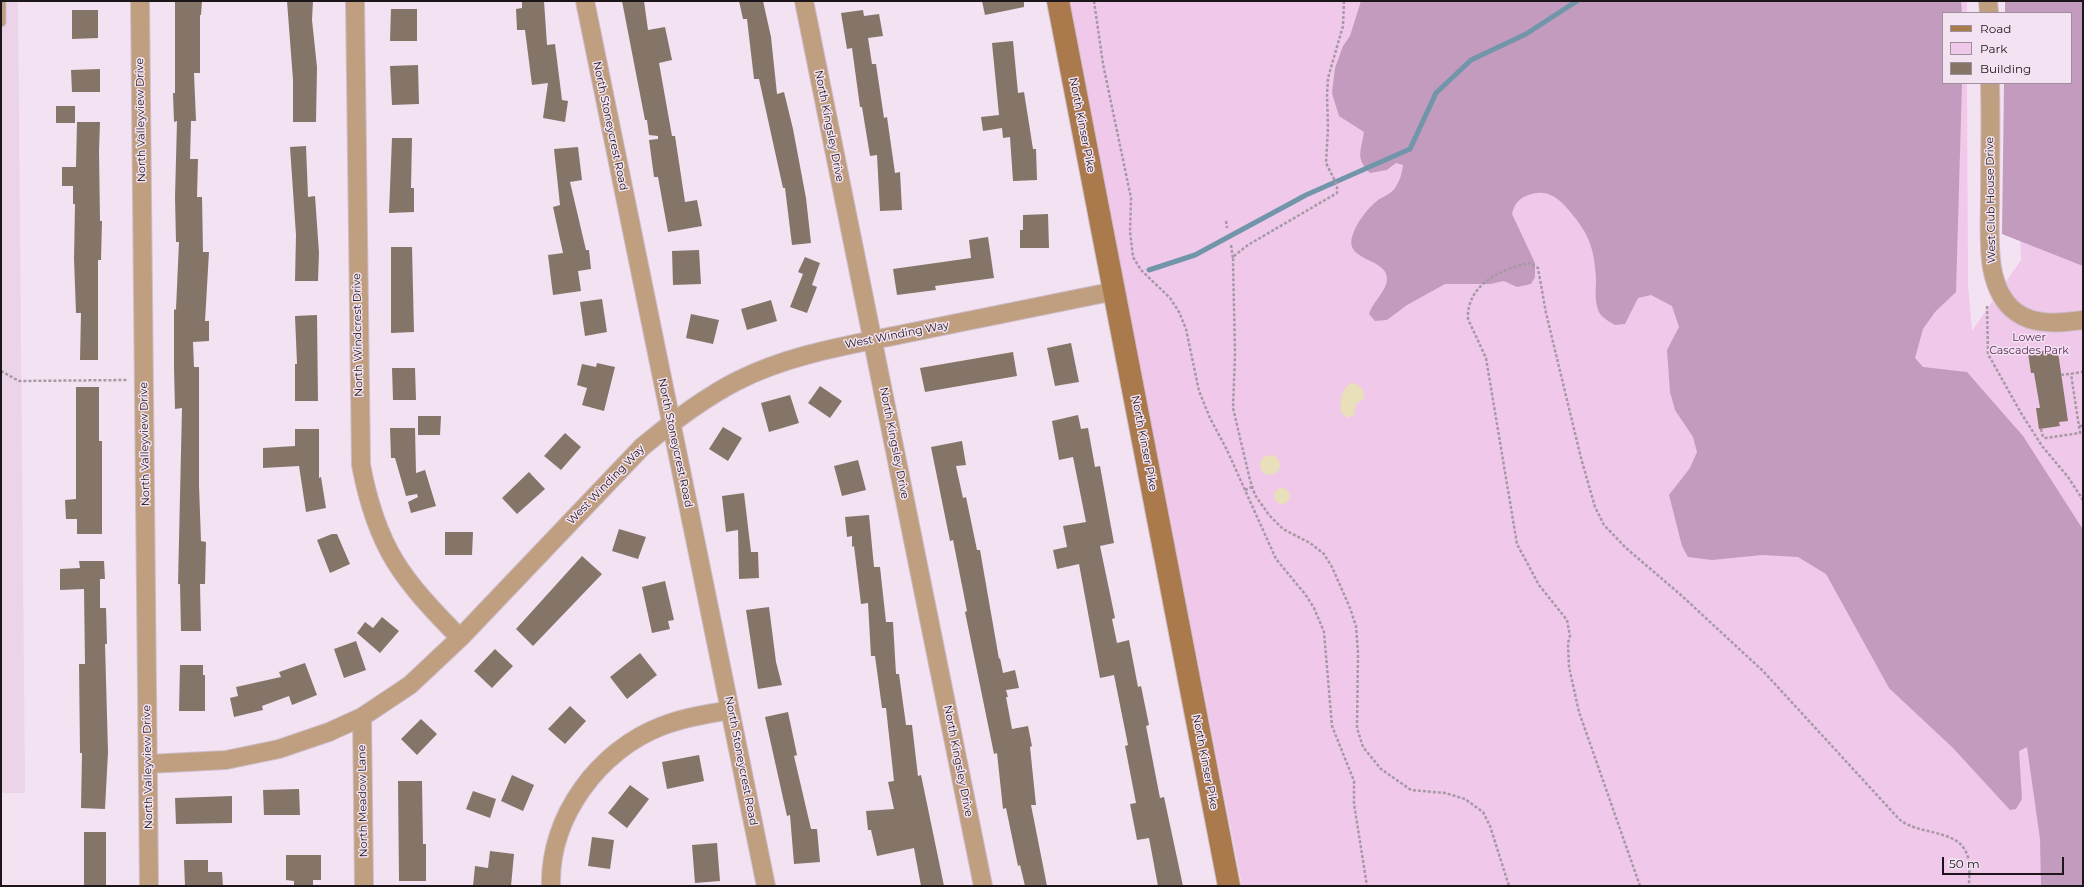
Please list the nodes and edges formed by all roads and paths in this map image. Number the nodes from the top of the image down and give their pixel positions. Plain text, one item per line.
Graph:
1 (1, 1) edge
2 (140, 1) edge
3 (355, 1) edge
4 (585, 1) edge
5 (804, 1) edge
6 (1058, 1) edge
7 (1094, 1) edge
8 (1344, 1) edge
9 (1988, 1) edge
10 (1989, 12) edge
11 (1, 22) edge
12 (1990, 84) edge
13 (1226, 221) dead end
14 (1227, 228) dead end
15 (1231, 246) dead end
16 (1234, 260) junction
17 (1115, 291) junction
18 (2083, 320) edge
19 (873, 340) junction
20 (1, 371) edge
21 (2083, 372) edge
22 (2070, 374) junction
23 (2061, 375) dead end
24 (144, 380) junction
25 (671, 423) junction
26 (2079, 426) junction
27 (2083, 426) edge
28 (2041, 429) dead end
29 (1252, 487) junction
30 (1245, 490) junction
31 (460, 638) junction
32 (730, 710) junction
33 (362, 716) junction
34 (148, 764) junction
35 (149, 886) edge
36 (364, 886) edge
37 (551, 886) edge
38 (766, 886) edge
39 (983, 886) edge
40 (1229, 886) edge
41 (1367, 886) edge
42 (1509, 886) edge
43 (1640, 886) edge
44 (1969, 886) edge

1 - 11 lane
2 - 24 street, North Valleyview Drive
3 - 31 street, North Windcrest Drive
4 - 25 street, North Stoneycrest Road
5 - 19 street, North Kingsley Drive
6 - 17 street, North Kinser Pike
7 - 30 path
8 - 16 path
9 - 10 street
12 - 18 street, West Club House Drive
13 - 14 path
15 - 16 path
16 - 29 path
17 - 19 street, West Winding Way
17 - 40 street, North Kinser Pike
19 - 25 street, West Winding Way
19 - 39 street, North Kingsley Drive
20 - 24 path
21 - 22 path
22 - 23 path
22 - 26 path
24 - 34 street, North Valleyview Drive
25 - 31 street, West Winding Way
25 - 32 street, North Stoneycrest Road
26 - 27 path
26 - 28 path
29 - 30 path
29 - 42 path
30 - 41 path
31 - 33 street, West Winding Way
32 - 37 street
32 - 38 street, North Stoneycrest Road
33 - 34 street, West Winding Way
33 - 36 street, North Meadow Lane
34 - 35 street, North Valleyview Drive
43 - 44 path

